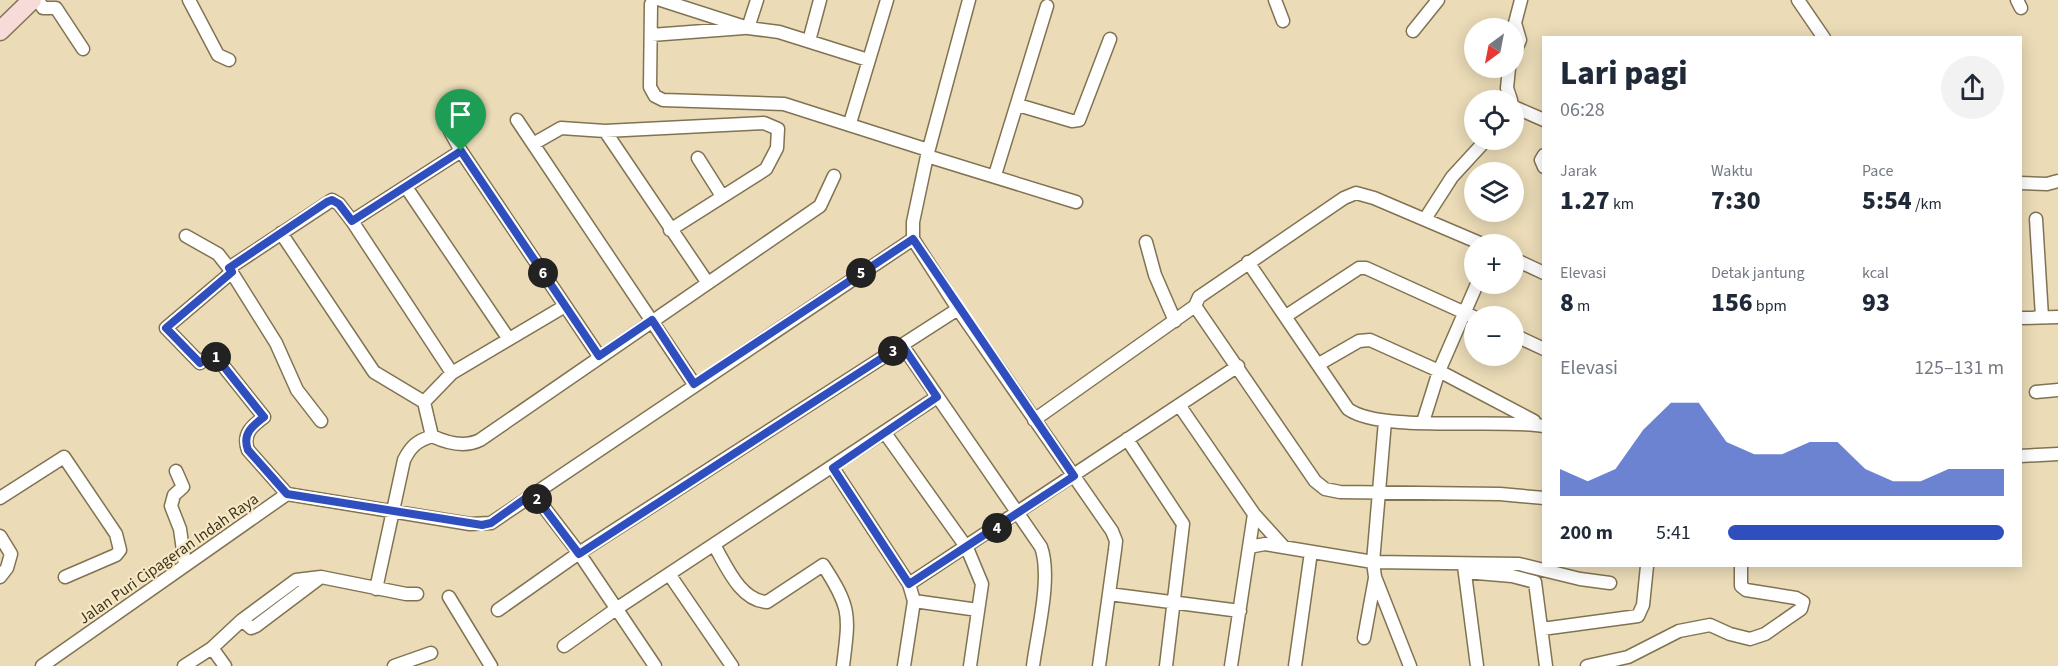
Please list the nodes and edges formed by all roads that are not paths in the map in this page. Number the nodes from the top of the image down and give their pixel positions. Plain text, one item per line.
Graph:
1 (32, 0) edge
2 (38, 0) edge
3 (189, 0) edge
4 (654, 0) edge
5 (661, 0) edge
6 (757, 0) edge
7 (820, 0) edge
8 (887, 0) edge
9 (969, 0) edge
10 (1275, 0) edge
11 (1438, 0) edge
12 (1521, 0) edge
13 (1798, 0) edge
14 (688, 3) edge
15 (1047, 6) dead end
16 (1516, 18) edge
17 (1283, 21) dead end
18 (748, 28) junction
19 (0, 31) edge
20 (1413, 31) dead end
21 (651, 35) junction
22 (1823, 36) edge
23 (1110, 39) dead end
24 (808, 41) junction
25 (83, 49) dead end
26 (229, 60) dead end
27 (868, 60) junction
28 (1018, 105) junction
29 (1524, 111) edge
30 (1542, 119) edge
31 (456, 120) dead end
32 (517, 120) dead end
33 (850, 123) junction
34 (605, 131) junction
35 (533, 144) junction
36 (1477, 150) edge
37 (461, 151) junction
38 (928, 153) junction
39 (698, 158) dead end
40 (995, 175) junction
41 (834, 176) dead end
42 (2058, 181) edge
43 (2022, 183) edge
44 (406, 187) junction
45 (722, 196) junction
46 (1076, 202) dead end
47 (1425, 219) junction
48 (2036, 219) dead end
49 (352, 221) junction
50 (670, 230) junction
51 (281, 233) junction
52 (186, 236) dead end
53 (1464, 236) edge
54 (913, 239) junction
55 (1146, 242) dead end
56 (1248, 262) junction
57 (1524, 264) edge
58 (231, 270) junction
59 (1542, 272) edge
60 (707, 282) junction
61 (565, 306) junction
62 (1195, 306) junction
63 (958, 309) junction
64 (1464, 313) edge
65 (1286, 316) junction
66 (2042, 317) junction
67 (2058, 317) edge
68 (2022, 318) edge
69 (652, 320) junction
70 (1175, 321) junction
71 (1464, 324) edge
72 (508, 338) junction
73 (1524, 340) edge
74 (902, 345) junction
75 (1542, 348) edge
76 (599, 356) junction
77 (1319, 364) junction
78 (1238, 366) junction
79 (1439, 371) junction
80 (452, 373) junction
81 (694, 384) junction
82 (2058, 390) edge
83 (2036, 392) dead end
84 (937, 397) junction
85 (424, 402) junction
86 (1179, 405) junction
87 (1034, 420) junction
88 (321, 421) dead end
89 (1385, 421) junction
90 (1423, 422) junction
91 (1542, 425) edge
92 (1542, 426) edge
93 (885, 433) junction
94 (432, 436) junction
95 (1127, 439) junction
96 (2058, 454) edge
97 (2022, 456) edge
98 (833, 468) junction
99 (176, 471) dead end
100 (1074, 476) junction
101 (1377, 492) junction
102 (533, 493) junction
103 (287, 494) junction
104 (0, 498) edge
105 (1542, 498) edge
106 (392, 511) junction
107 (1018, 513) junction
108 (1254, 514) junction
109 (0, 536) edge
110 (714, 545) junction
111 (1282, 546) junction
112 (1250, 547) junction
113 (967, 548) junction
114 (1311, 552) junction
115 (579, 554) junction
116 (1373, 562) junction
117 (185, 565) junction
118 (1647, 567) edge
119 (1741, 567) edge
120 (1464, 568) junction
121 (1568, 571) edge
122 (669, 574) junction
123 (0, 577) edge
124 (65, 577) dead end
125 (1375, 577) junction
126 (1610, 583) dead end
127 (909, 584) junction
128 (376, 589) junction
129 (417, 594) dead end
130 (1109, 594) junction
131 (449, 597) dead end
132 (914, 601) junction
133 (1174, 602) junction
134 (616, 609) junction
135 (498, 610) dead end
136 (978, 610) junction
137 (1240, 611) junction
138 (1542, 629) junction
139 (1364, 638) dead end
140 (564, 646) dead end
141 (212, 648) junction
142 (431, 652) dead end
143 (42, 666) edge
144 (184, 666) edge
145 (225, 666) edge
146 (394, 666) edge
147 (490, 666) edge
148 (655, 666) edge
149 (732, 666) edge
150 (843, 666) edge
151 (904, 666) edge
152 (970, 666) edge
153 (1033, 666) edge
154 (1099, 666) edge
155 (1166, 666) edge
156 (1232, 666) edge
157 (1295, 666) edge
158 (1410, 666) edge
159 (1477, 666) edge
160 (1546, 666) edge
161 (1587, 666) edge

1 - 19 street
2 - 25 street
3 - 26 street
4 - 21 street
5 - 14 street
6 - 18 street
7 - 24 street
8 - 27 street
9 - 38 street
10 - 17 street
11 - 20 street
12 - 16 street
13 - 22 street
14 - 18 street
15 - 28 street
18 - 21 street
18 - 24 street
21 - 33 street
23 - 28 street
24 - 27 street
27 - 33 street
28 - 40 street
29 - 30 street
31 - 37 street
32 - 35 street
33 - 38 street
34 - 35 street
34 - 45 street
34 - 50 street
35 - 69 street
36 - 47 street
37 - 44 street
37 - 61 street
38 - 40 street
38 - 54 street
39 - 45 street
40 - 46 street
41 - 60 street
42 - 43 street
44 - 49 street
44 - 72 street
45 - 50 street
47 - 53 street
47 - 56 street
48 - 66 street
49 - 51 street
49 - 80 street
50 - 60 street
51 - 58 street
51 - 85 street
52 - 58 street
54 - 63 street
54 - 81 street
55 - 70 street
56 - 62 street
56 - 65 street
57 - 59 street
58 - 88 street
58 - 103 street
60 - 69 street
61 - 72 street
61 - 76 street
62 - 70 street
62 - 78 street
63 - 74 street
63 - 87 street
64 - 65 street
65 - 77 street
66 - 67 street
66 - 68 street
69 - 76 street
69 - 81 street
70 - 87 street
71 - 79 street
72 - 80 street
73 - 75 street
74 - 84 street
74 - 115 street
76 - 94 street
77 - 79 street
77 - 89 street
78 - 86 street
78 - 101 street
79 - 90 street
79 - 91 street
80 - 85 street
81 - 102 street
82 - 83 street
84 - 93 street
84 - 107 street
85 - 94 street
86 - 95 street
86 - 108 street
87 - 100 street
89 - 90 street
89 - 101 street
90 - 92 street
93 - 98 street
93 - 113 street
94 - 106 street
95 - 100 street
95 - 133 street
96 - 97 street
98 - 110 street
98 - 127 street
99 - 117 street
100 - 107 street
100 - 130 street
101 - 105 street
101 - 116 street
102 - 106 street
102 - 115 street
103 - 106 street
103 - 117 street, Jalan Puri Cipageran Indah Raya
104 - 124 street
106 - 128 street
107 - 113 street
107 - 153 street
108 - 111 street
108 - 112 street
109 - 123 street
110 - 122 street
110 - 150 street
111 - 112 street
111 - 114 street
112 - 137 street
113 - 127 street
113 - 136 street
114 - 116 street
114 - 157 street
115 - 134 street
115 - 135 street
116 - 120 street
116 - 125 street
117 - 143 street, Jalan Puri Cipageran Indah Raya
118 - 138 street
119 - 161 street
120 - 121 street
120 - 138 street
120 - 159 street
121 - 126 street
122 - 134 street
122 - 149 street
125 - 139 street
125 - 158 street
127 - 132 street
128 - 129 street
128 - 141 street
130 - 133 street
130 - 154 street
131 - 147 street
132 - 136 street
132 - 151 street
133 - 137 street
133 - 155 street
134 - 140 street
134 - 148 street
136 - 152 street
137 - 156 street
138 - 160 street
141 - 144 street
141 - 145 street
142 - 146 street

